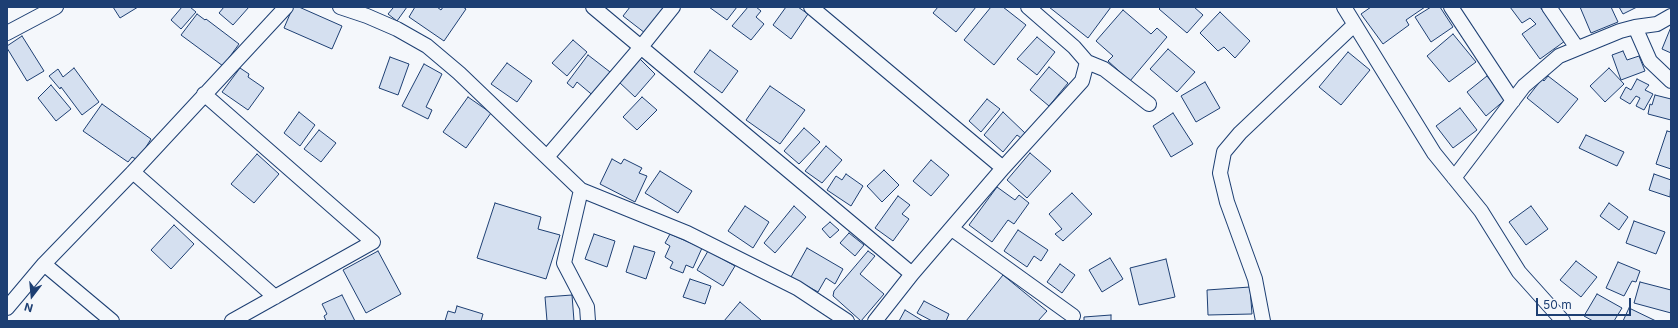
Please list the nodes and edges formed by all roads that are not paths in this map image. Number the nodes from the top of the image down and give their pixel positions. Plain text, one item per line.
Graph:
1 (56, 7) edge
2 (286, 7) edge
3 (340, 7) edge
4 (593, 7) edge
5 (673, 7) edge
6 (811, 7) edge
7 (1028, 7) edge
8 (1344, 7) edge
9 (1451, 7) edge
10 (1549, 7) edge
11 (1671, 16) edge
12 (1354, 25) junction
13 (1635, 27) junction
14 (7, 33) edge
15 (641, 47) junction
16 (1577, 48) junction
17 (1087, 62) junction
18 (1671, 81) edge
19 (204, 94) junction
20 (1513, 101) junction
21 (1149, 104) dead end
22 (547, 157) junction
23 (1003, 168) junction
24 (133, 172) junction
25 (1454, 178) junction
26 (581, 190) junction
27 (952, 229) junction
28 (44, 264) junction
29 (912, 274) junction
30 (275, 297) junction
31 (7, 308) edge
32 (1073, 316) dead end
33 (112, 321) edge
34 (232, 321) edge
35 (588, 321) edge
36 (847, 321) edge
37 (874, 321) edge
38 (1263, 321) edge
39 (1563, 321) edge

1 - 14 street
2 - 19 street
3 - 22 street
4 - 15 street
5 - 15 street
6 - 23 street
7 - 17 street
8 - 12 street
9 - 20 street
10 - 16 street
11 - 13 street
12 - 25 street
12 - 38 street
13 - 16 street
13 - 18 street
15 - 22 street
15 - 29 street
16 - 20 street
17 - 21 street
17 - 23 street
19 - 24 street
19 - 30 street
20 - 25 street
22 - 26 street
23 - 27 street
24 - 28 street
24 - 30 street
25 - 39 street
26 - 35 street
26 - 36 street
27 - 29 street
27 - 32 street
28 - 31 street
28 - 33 street
29 - 37 street
30 - 34 street

